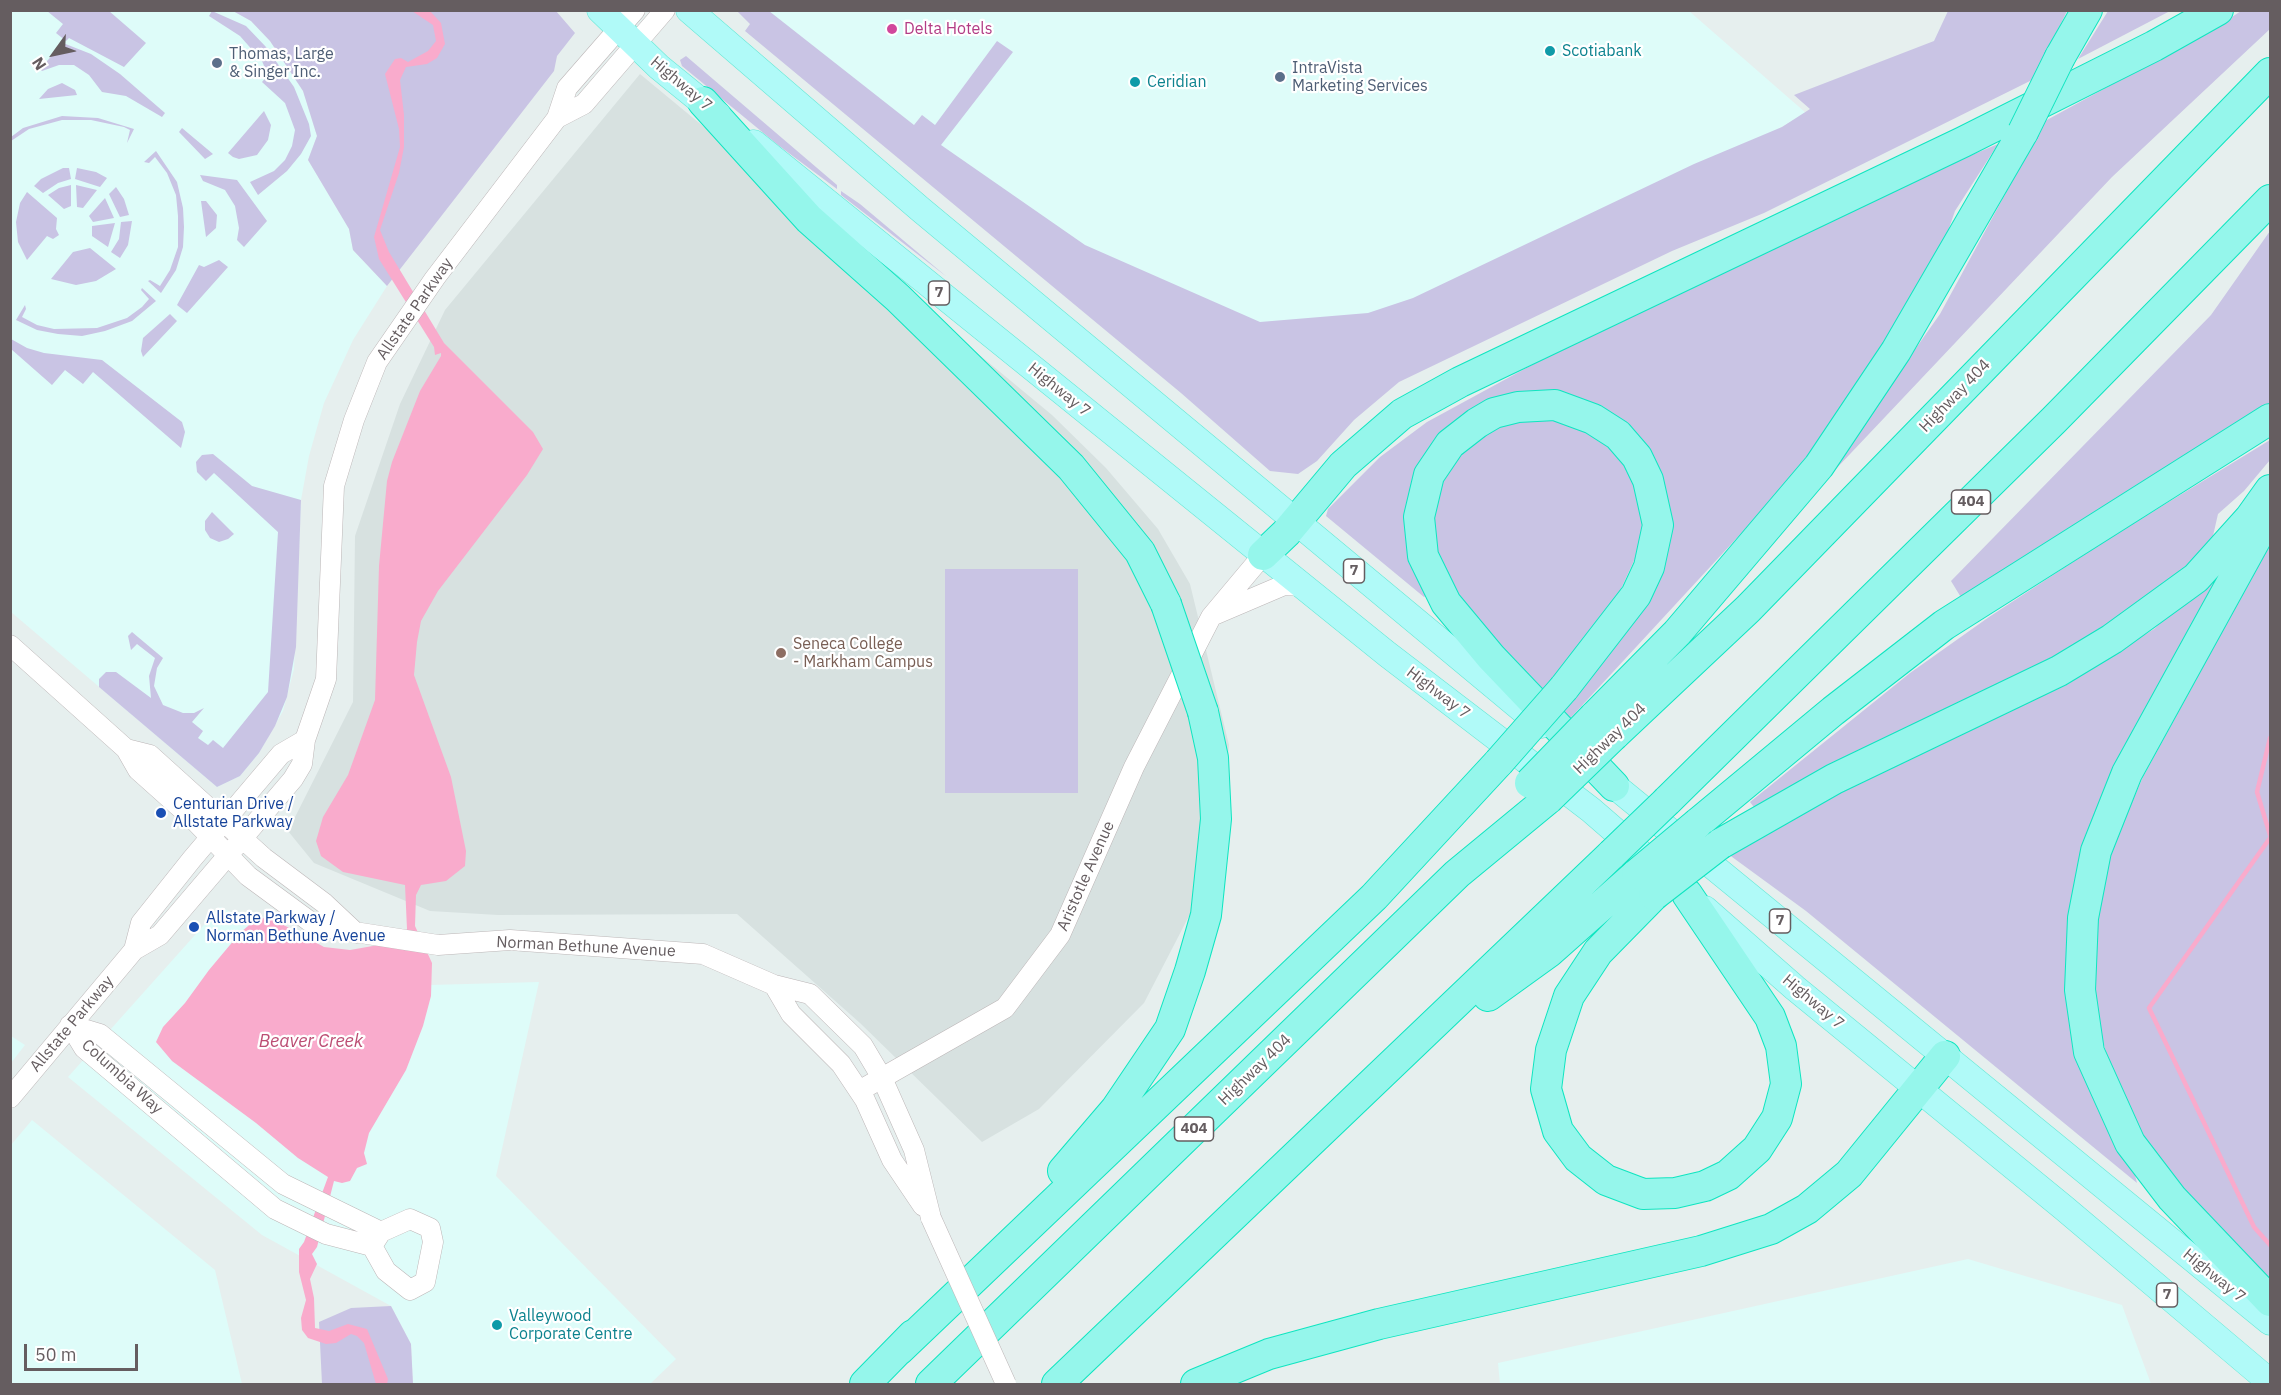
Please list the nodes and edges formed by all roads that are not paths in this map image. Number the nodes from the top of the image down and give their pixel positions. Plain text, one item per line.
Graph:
1 (665, 10) edge
2 (689, 10) edge
3 (2082, 10) edge
4 (2087, 10) edge
5 (2218, 10) edge
6 (618, 16) edge
7 (636, 46) junction
8 (2060, 57) junction
9 (2271, 73) edge
10 (703, 102) junction
11 (557, 118) junction
12 (2271, 201) edge
13 (2269, 420) edge
14 (2271, 490) edge
15 (2271, 513) edge
16 (1295, 521) junction
17 (1263, 555) junction
18 (1303, 586) junction
19 (1211, 617) junction
20 (10, 645) edge
21 (1604, 726) junction
22 (305, 740) junction
23 (126, 748) junction
24 (1614, 786) junction
25 (224, 821) junction
26 (211, 837) junction
27 (242, 838) junction
28 (228, 855) junction
29 (1646, 884) junction
30 (1687, 894) junction
31 (356, 933) junction
32 (134, 950) junction
33 (774, 985) junction
34 (70, 1025) junction
35 (1407, 1053) junction
36 (1945, 1056) junction
37 (882, 1078) junction
38 (860, 1091) junction
39 (1918, 1091) junction
40 (10, 1098) edge
41 (931, 1218) junction
42 (377, 1239) dead end
43 (2271, 1301) edge
44 (2271, 1322) edge
45 (899, 1350) junction
46 (2271, 1382) edge
47 (865, 1384) edge
48 (931, 1384) edge
49 (1006, 1384) edge
50 (1057, 1384) edge
51 (1196, 1384) edge

1 - 7 street, Allstate Parkway
2 - 16 main road, Highway 7 / 7
3 - 8 highway
4 - 8 highway
5 - 16 highway
6 - 7 main road, Highway 7 / 7
6 - 11 street, Allstate Parkway
7 - 10 main road, Highway 7 / 7
7 - 11 street, Allstate Parkway
8 - 21 highway, bridge
9 - 21 highway, Highway 404
10 - 17 main road, Highway 7 / 7
10 - 45 highway, bridge
11 - 22 street, Allstate Parkway
12 - 35 highway, 404, bridge
13 - 29 highway, bridge
14 - 29 highway, bridge
15 - 43 highway
16 - 17 highway
16 - 24 main road, Highway 7 / 7
17 - 18 main road, Highway 7 / 7
17 - 19 street, Aristotle Avenue
18 - 19 street
18 - 30 main road, Highway 7 / 7
19 - 37 street, Aristotle Avenue
20 - 23 street
21 - 48 highway, Highway 404 / 404, bridge
22 - 25 street, Allstate Parkway
22 - 27 street, Allstate Parkway
23 - 25 street
23 - 26 street, Norman Bethune Avenue
24 - 36 main road, Highway 7 / 7
24 - 45 highway, bridge
25 - 26 street, Allstate Parkway
25 - 27 street
26 - 28 street, Norman Bethune Avenue
26 - 32 street, Allstate Parkway
27 - 28 street, Allstate Parkway
27 - 31 street
28 - 31 street, Norman Bethune Avenue
28 - 32 street, Allstate Parkway
29 - 30 highway
29 - 35 highway
30 - 39 main road, Highway 7 / 7
31 - 33 street, Norman Bethune Avenue
32 - 34 street, Allstate Parkway
33 - 37 street, Norman Bethune Avenue
33 - 38 street, Norman Bethune Avenue
34 - 40 street, Allstate Parkway
34 - 42 street, Columbia Way
35 - 50 highway, 404
36 - 39 highway
36 - 44 main road, Highway 7 / 7
37 - 38 street, Aristotle Avenue
37 - 41 street, Norman Bethune Avenue
38 - 41 street, Norman Bethune Avenue
39 - 46 main road, Highway 7 / 7
39 - 51 highway
41 - 49 street, Norman Bethune Avenue, bridge
45 - 47 highway

